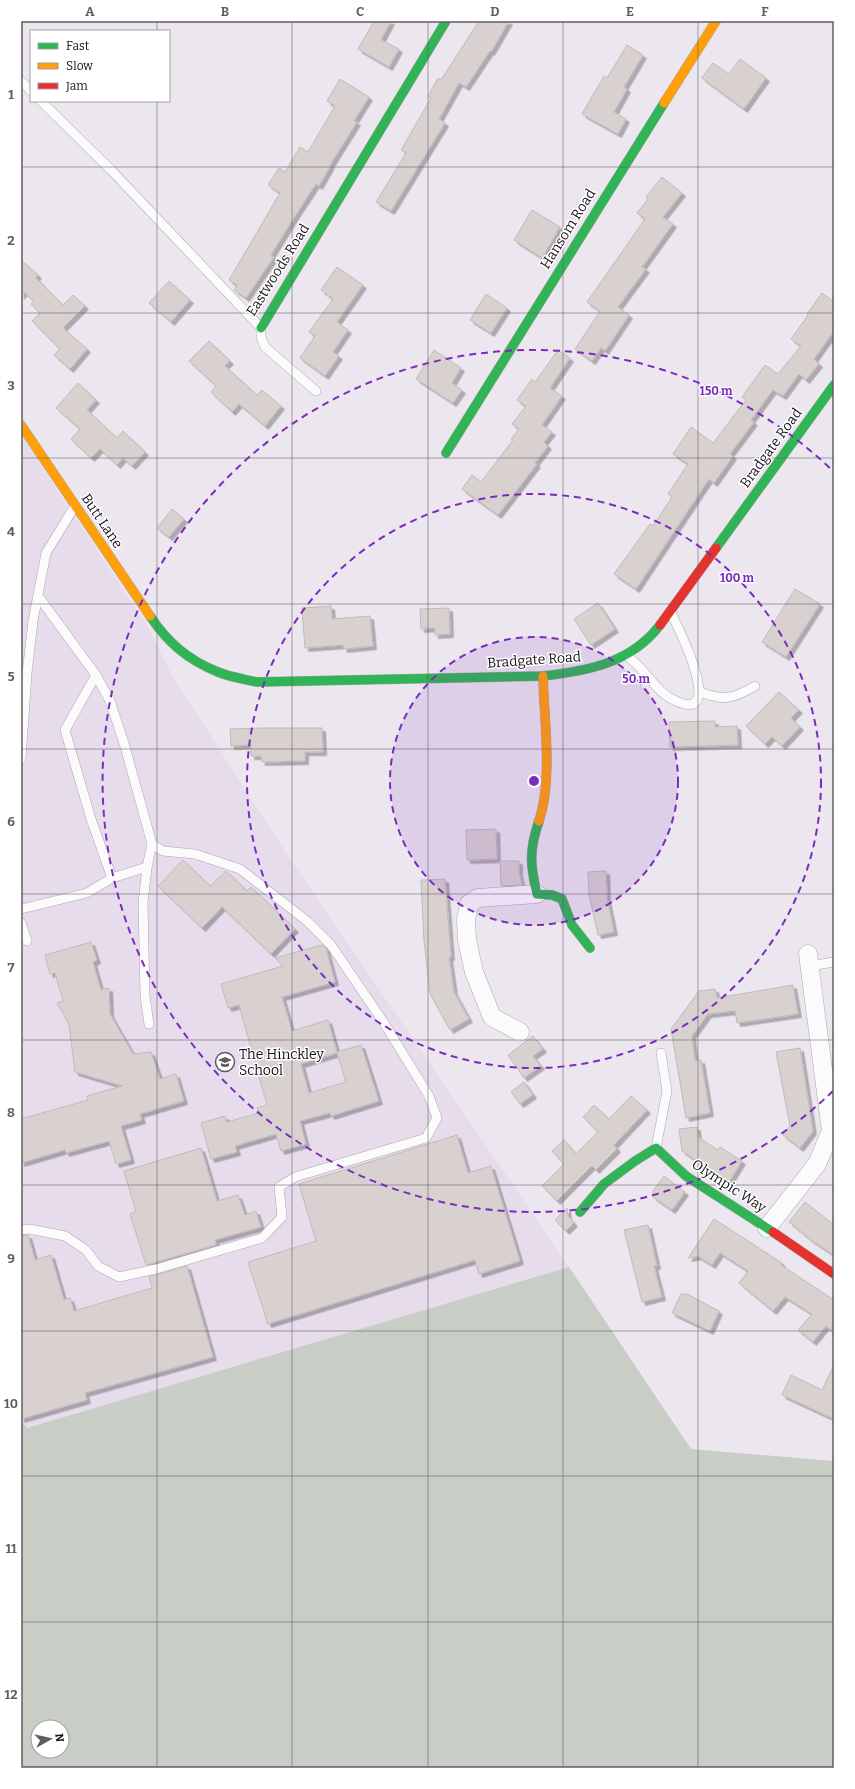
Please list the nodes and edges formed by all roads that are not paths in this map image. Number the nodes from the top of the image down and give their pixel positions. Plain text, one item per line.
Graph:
1 (446, 21) edge
2 (716, 21) edge
3 (21, 81) edge
4 (30, 90) edge
5 (43, 102) edge
6 (261, 328) junction
7 (834, 385) edge
8 (316, 391) dead end
9 (21, 425) edge
10 (446, 453) dead end
11 (75, 506) junction
12 (38, 596) junction
13 (671, 611) junction
14 (161, 634) joint
15 (626, 655) junction
16 (96, 675) junction
17 (543, 676) junction
18 (755, 686) dead end
19 (24, 687) edge
20 (700, 692) junction
21 (21, 759) edge
22 (152, 844) junction
23 (147, 867) junction
24 (112, 878) junction
25 (537, 894) junction
26 (21, 909) edge
27 (21, 923) edge
28 (27, 941) dead end
29 (590, 948) dead end
30 (809, 960) joint
31 (834, 962) edge
32 (149, 1024) dead end
33 (520, 1032) dead end
34 (662, 1053) dead end
35 (656, 1148) junction
36 (580, 1212) dead end
37 (767, 1228) junction
38 (21, 1230) edge
39 (834, 1274) edge

1 - 6 street, Eastwoods Road
2 - 10 street, Hansom Road
3 - 4 lane
5 - 6 lane, Eastwoods Road
6 - 8 lane
7 - 13 street, Bradgate Road
9 - 11 street, Butt Lane
11 - 12 lane
11 - 14 street, Butt Lane
12 - 16 lane
12 - 19 lane
13 - 15 street, Bradgate Road
13 - 20 lane
14 - 17 street, Bradgate Road
15 - 17 street, Bradgate Road
15 - 20 lane
16 - 22 lane
16 - 24 lane
17 - 25 street
18 - 20 lane
19 - 21 lane
22 - 23 lane
22 - 38 lane
23 - 24 lane
23 - 32 lane
24 - 26 lane
25 - 29 street
25 - 33 street
27 - 28 lane
30 - 31 lane
30 - 37 street
34 - 35 lane
35 - 36 street
35 - 37 street, Olympic Way
37 - 39 street, Olympic Way

